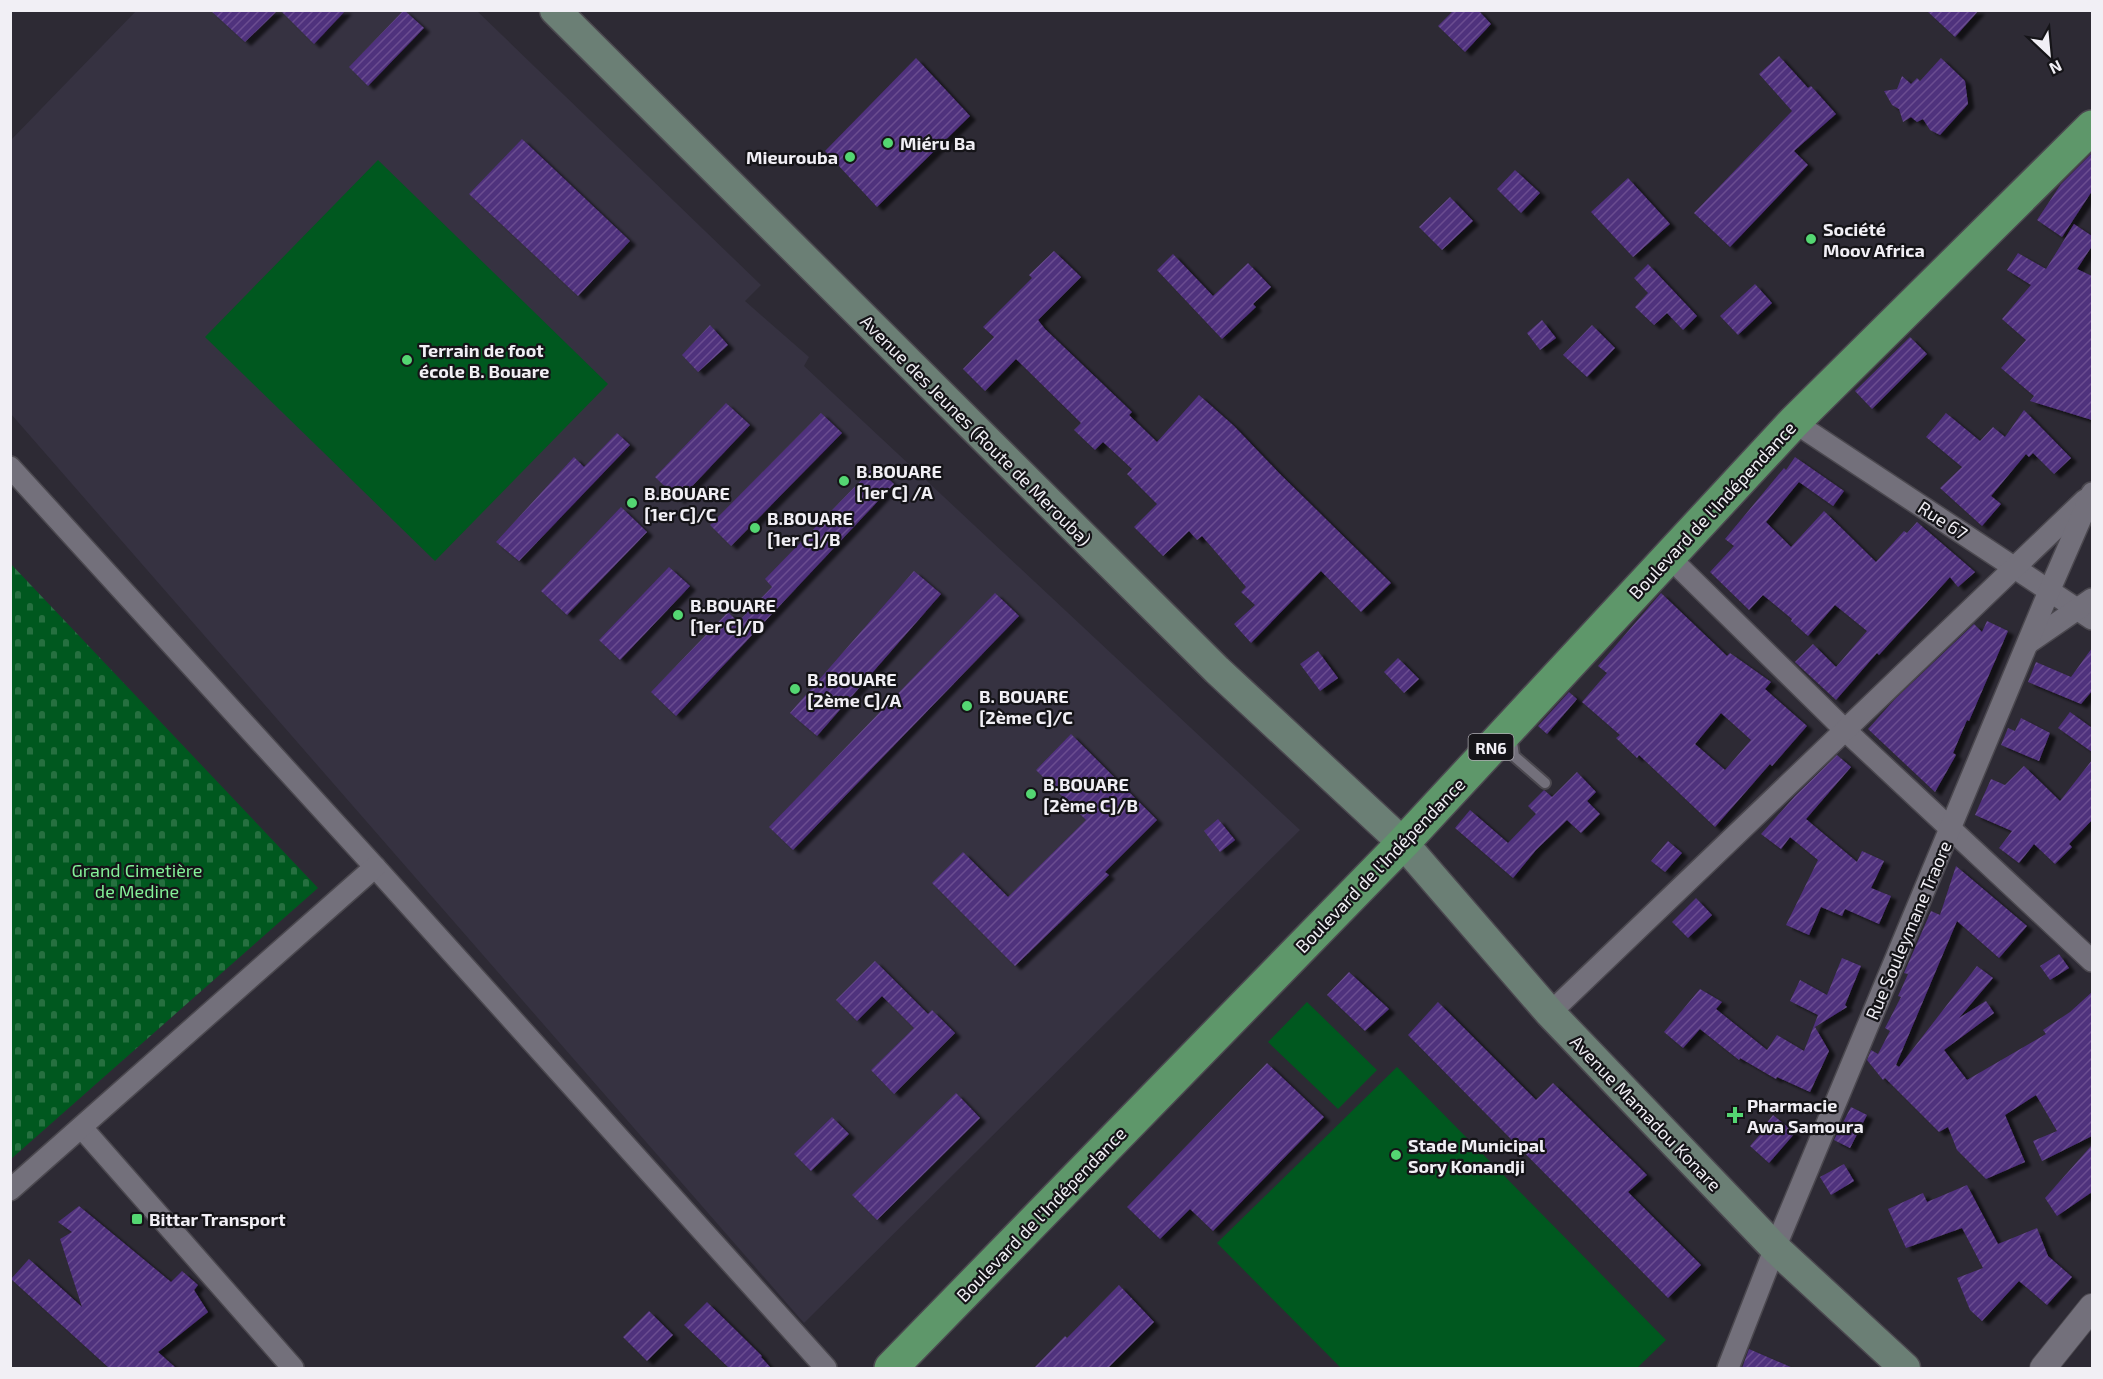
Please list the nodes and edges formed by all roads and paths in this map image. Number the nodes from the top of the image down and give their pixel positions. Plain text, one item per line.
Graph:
1 (555, 10) edge
2 (2092, 127) edge
3 (1794, 422) junction
4 (10, 468) edge
5 (2092, 493) edge
6 (1668, 556) junction
7 (2015, 567) junction
8 (2050, 590) junction
9 (2088, 609) edge
10 (2028, 643) junction
11 (1509, 728) junction
12 (1845, 729) junction
13 (1545, 783) dead end
14 (1950, 829) junction
15 (1403, 843) junction
16 (375, 867) junction
17 (2092, 961) edge
18 (1550, 1012) junction
19 (81, 1128) junction
20 (10, 1190) edge
21 (1775, 1248) junction
22 (2092, 1307) edge
23 (293, 1368) edge
24 (826, 1368) edge
25 (891, 1368) edge
26 (1728, 1368) edge
27 (1905, 1368) edge
28 (2043, 1368) edge

1 - 15 main road, Avenue des Jeunes (Route de Merouba)
2 - 3 highway, Boulevard de l'Indépendance / RN6
3 - 6 highway, Boulevard de l'Indépendance / RN6
3 - 7 street, Rue 67
4 - 16 street
5 - 7 street
5 - 8 street, Rue Souleymane Traore
6 - 11 highway, Boulevard de l'Indépendance / RN6
6 - 12 street
7 - 8 street, Rue 67
7 - 12 street
8 - 9 street, Rue 67
8 - 10 street, Rue Souleymane Traore
9 - 10 street
10 - 14 street, Rue Souleymane Traore
11 - 13 lane
11 - 15 highway, Boulevard de l'Indépendance / RN6
12 - 14 street
12 - 18 street
14 - 17 street
14 - 21 street, Rue Souleymane Traore
15 - 18 main road, Avenue Mamadou Konare
15 - 25 highway, Boulevard de l'Indépendance / RN6
16 - 19 street
16 - 24 street
18 - 21 main road, Avenue Mamadou Konare
19 - 20 street
19 - 23 street
21 - 26 street, Rue Souleymane Traore
21 - 27 main road, Avenue Mamadou Konare
22 - 28 street

